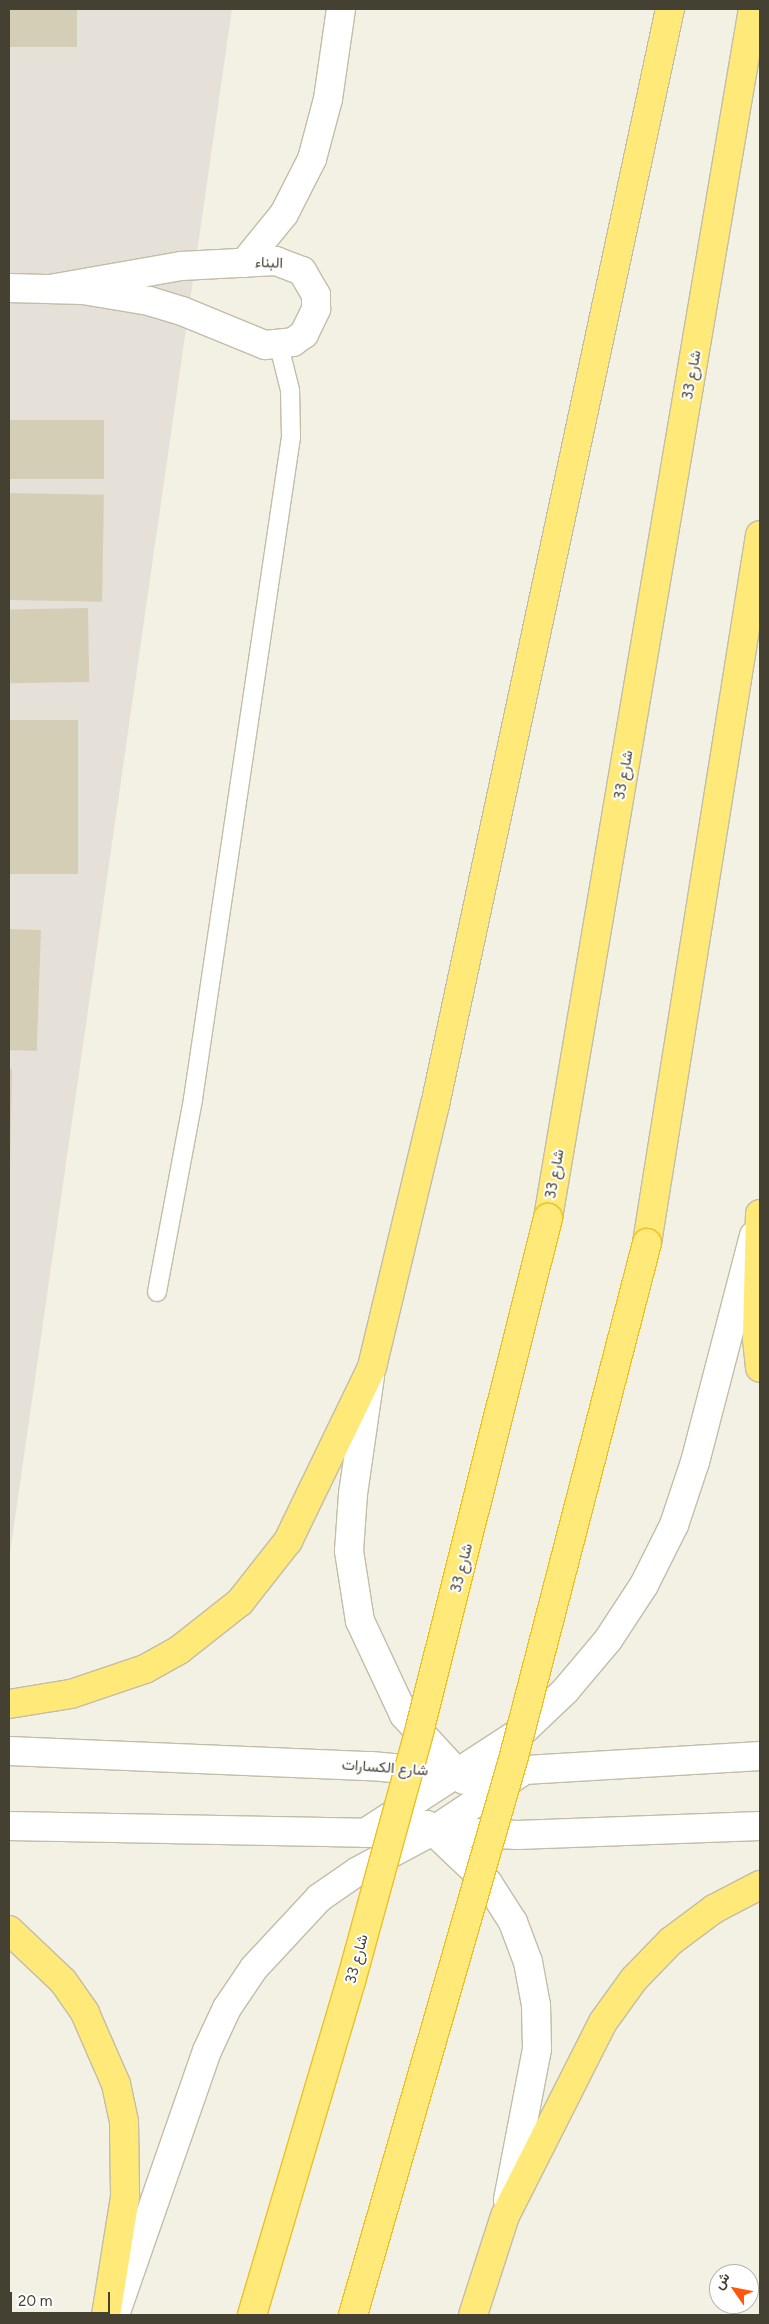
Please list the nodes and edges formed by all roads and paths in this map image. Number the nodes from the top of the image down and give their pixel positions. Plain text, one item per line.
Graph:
1 (341, 9) edge
2 (670, 9) edge
3 (753, 9) edge
4 (244, 263) junction
5 (9, 288) edge
6 (50, 289) junction
7 (279, 346) junction
8 (760, 534) edge
9 (760, 1215) edge
10 (157, 1292) dead end
11 (372, 1367) junction
12 (760, 1368) edge
13 (9, 1704) edge
14 (9, 1750) edge
15 (760, 1756) edge
16 (371, 1766) junction
17 (526, 1769) junction
18 (458, 1774) junction
19 (482, 1798) junction
20 (408, 1806) junction
21 (9, 1826) edge
22 (760, 1826) edge
23 (433, 1831) junction
24 (365, 1833) junction
25 (517, 1835) junction
26 (760, 1885) edge
27 (9, 1930) edge
28 (505, 2216) junction
29 (106, 2315) edge
30 (115, 2315) edge
31 (252, 2315) edge
32 (353, 2315) edge
33 (473, 2315) edge

1 - 4 street
2 - 11 highway
3 - 31 highway, شارع 33, bridge
4 - 6 street, البناء
4 - 7 street, البناء
5 - 6 street, البناء
6 - 7 street, البناء
7 - 10 lane
8 - 32 highway, bridge
9 - 12 highway
9 - 18 street
11 - 13 highway
11 - 18 street
14 - 16 street, شارع الكسارات
15 - 17 street, شارع الكسارات
16 - 18 street, شارع الكسارات
16 - 20 street
17 - 18 street, شارع الكسارات
17 - 19 street
18 - 19 street
18 - 20 street
19 - 23 street
19 - 25 street
20 - 23 street
20 - 24 street
21 - 24 street
22 - 25 street
23 - 24 street
23 - 25 street
23 - 28 street
23 - 30 street
26 - 28 highway
27 - 29 highway
28 - 33 highway

